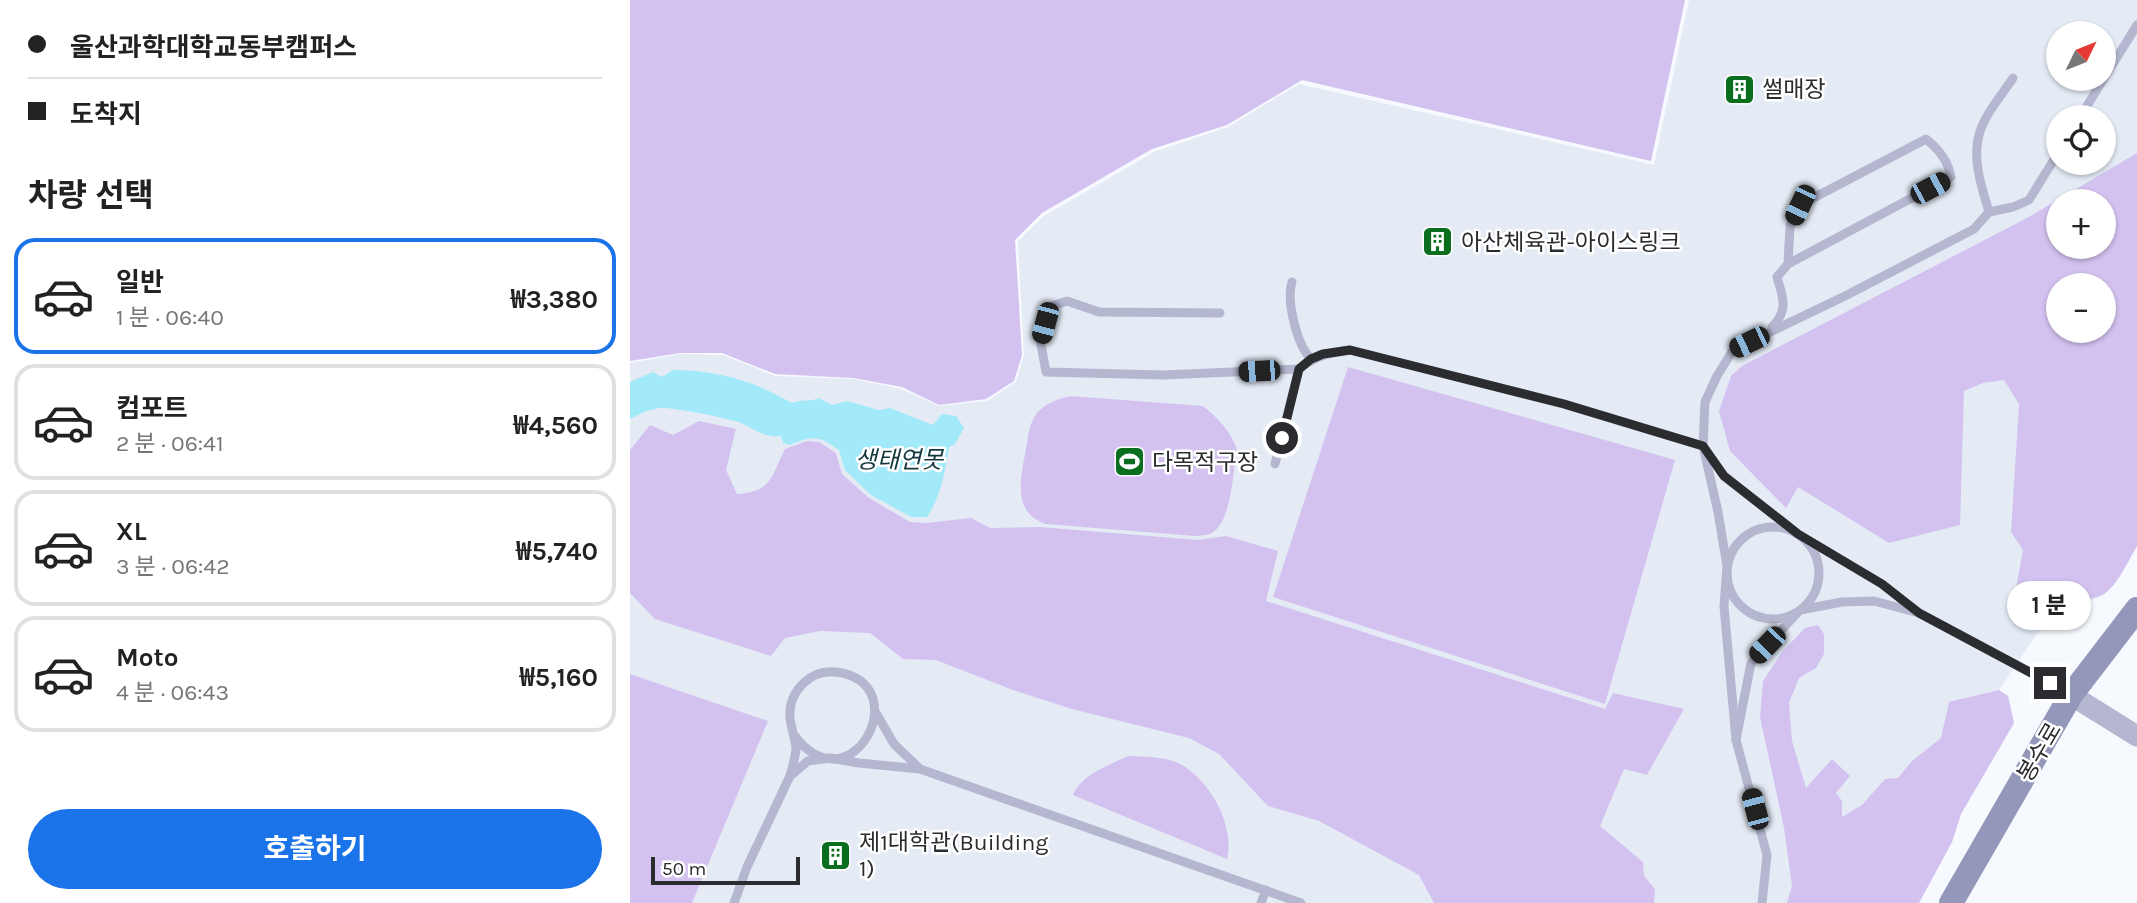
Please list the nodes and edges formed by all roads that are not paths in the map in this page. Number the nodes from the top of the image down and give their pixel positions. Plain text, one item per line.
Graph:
1 (2137, 25) edge
2 (2013, 78) dead end
3 (2087, 105) edge
4 (2046, 172) edge
5 (1989, 212) junction
6 (1788, 264) junction
7 (1292, 282) dead end
8 (1220, 313) dead end
9 (1766, 334) junction
10 (1311, 359) junction
11 (1299, 369) junction
12 (1703, 446) junction
13 (1275, 464) dead end
14 (1798, 534) junction
15 (1727, 566) junction
16 (2137, 609) edge
17 (1800, 610) junction
18 (1919, 613) junction
19 (2071, 695) junction
20 (875, 713) junction
21 (794, 735) junction
22 (2137, 736) edge
23 (1736, 740) junction
24 (830, 758) junction
25 (920, 769) junction
26 (790, 776) junction
27 (1266, 890) junction
28 (734, 903) edge
29 (1261, 903) edge
30 (1301, 903) edge
31 (1762, 903) edge
32 (1951, 903) edge

1 - 3 lane
2 - 5 lane
4 - 5 lane
5 - 9 lane
6 - 6 lane
6 - 9 lane
7 - 10 lane
8 - 11 lane
9 - 12 lane
10 - 11 lane
10 - 12 lane
11 - 13 lane
12 - 14 lane
12 - 15 lane
14 - 15 lane
14 - 17 lane
14 - 18 lane
15 - 17 lane
15 - 23 lane
16 - 19 main road, 봉수로
17 - 18 lane
17 - 23 lane
18 - 19 lane
19 - 22 street
19 - 32 main road, 봉수로
20 - 21 lane
20 - 24 lane
20 - 25 lane
21 - 24 lane
21 - 26 lane
23 - 31 lane
24 - 25 lane
24 - 26 lane
25 - 27 lane
26 - 28 lane
27 - 29 lane
27 - 30 lane

